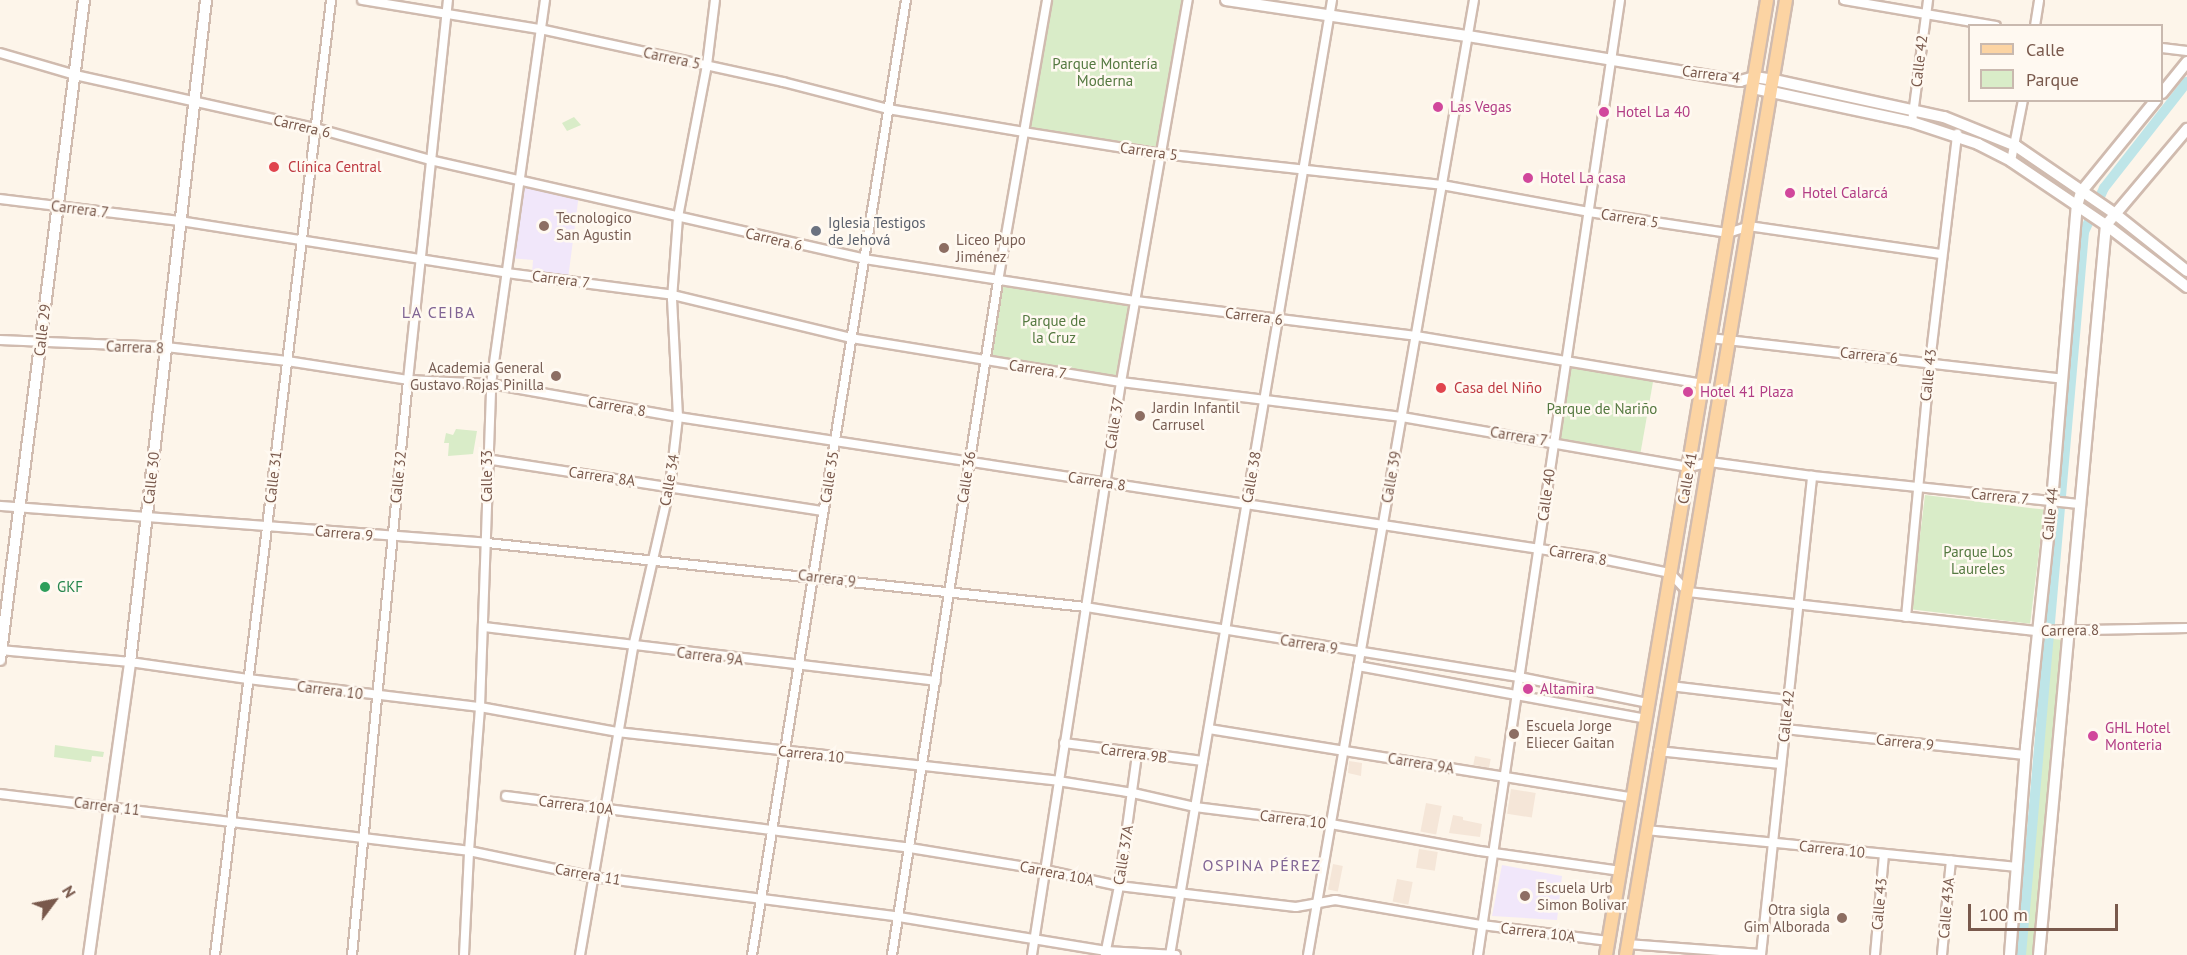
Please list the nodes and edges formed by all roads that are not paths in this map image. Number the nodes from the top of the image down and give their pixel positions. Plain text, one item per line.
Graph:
1 (84, 0) edge
2 (206, 0) edge
3 (331, 0) edge
4 (362, 0) edge
5 (448, 0) edge
6 (545, 0) edge
7 (715, 0) edge
8 (906, 0) edge
9 (1047, 0) edge
10 (1188, 0) edge
11 (1226, 0) edge
12 (1332, 0) edge
13 (1474, 0) edge
14 (1620, 0) edge
15 (1767, 0) edge
16 (1786, 0) edge
17 (1844, 0) edge
18 (1928, 0) edge
19 (2039, 0) edge
20 (447, 14) junction
21 (1926, 14) junction
22 (1330, 15) junction
23 (1984, 24) edge
24 (2035, 24) edge
25 (540, 29) junction
26 (1468, 36) junction
27 (2163, 48) edge
28 (2187, 51) edge
29 (0, 53) edge
30 (1612, 58) junction
31 (2187, 62) edge
32 (707, 66) junction
33 (75, 75) junction
34 (1754, 83) junction
35 (1773, 86) junction
36 (2163, 92) edge
37 (2023, 102) edge
38 (2154, 102) edge
39 (194, 103) junction
40 (888, 109) junction
41 (1913, 109) junction
42 (1912, 122) junction
43 (315, 128) junction
44 (2187, 129) edge
45 (1024, 132) junction
46 (1957, 134) junction
47 (2016, 146) junction
48 (1162, 154) junction
49 (430, 160) junction
50 (2011, 161) junction
51 (1304, 168) junction
52 (521, 180) junction
53 (1442, 185) junction
54 (2084, 194) junction
55 (0, 199) edge
56 (57, 207) junction
57 (2081, 209) junction
58 (2110, 211) junction
59 (1589, 212) junction
60 (678, 217) junction
61 (180, 221) junction
62 (2104, 223) junction
63 (1749, 226) junction
64 (1728, 233) junction
65 (301, 239) junction
66 (1942, 254) junction
67 (421, 258) junction
68 (864, 259) junction
69 (2187, 271) edge
70 (507, 273) junction
71 (998, 281) junction
72 (2187, 287) edge
73 (673, 295) junction
74 (1136, 301) junction
75 (1278, 319) junction
76 (1416, 336) junction
77 (851, 338) junction
78 (1710, 338) junction
79 (1730, 339) junction
80 (0, 340) edge
81 (41, 344) junction
82 (166, 347) junction
83 (986, 360) junction
84 (1567, 360) junction
85 (287, 361) junction
86 (1930, 362) junction
87 (2063, 379) junction
88 (408, 380) junction
89 (1121, 382) junction
90 (491, 384) junction
91 (1703, 384) junction
92 (1264, 400) junction
93 (678, 417) junction
94 (1402, 417) junction
95 (835, 441) junction
96 (1554, 442) junction
97 (486, 459) junction
98 (968, 461) junction
99 (1710, 462) junction
100 (1689, 467) junction
101 (1812, 476) junction
102 (1105, 482) junction
103 (670, 486) junction
104 (1917, 488) junction
105 (2055, 502) junction
106 (2077, 503) junction
107 (1247, 504) junction
108 (0, 506) edge
109 (18, 508) junction
110 (823, 511) junction
111 (147, 515) junction
112 (1383, 525) junction
113 (267, 526) junction
114 (392, 537) junction
115 (487, 543) junction
116 (1538, 549) junction
117 (652, 558) junction
118 (1670, 573) junction
119 (813, 576) junction
120 (948, 592) junction
121 (1688, 592) junction
122 (1797, 604) junction
123 (1086, 607) junction
124 (1906, 617) junction
125 (484, 627) junction
126 (2187, 628) edge
127 (1225, 631) junction
128 (2042, 631) junction
129 (2066, 631) junction
130 (633, 647) junction
131 (1361, 652) junction
132 (0, 653) edge
133 (130, 662) junction
134 (798, 666) junction
135 (1358, 666) junction
136 (1519, 676) junction
137 (248, 679) junction
138 (936, 681) junction
139 (1670, 686) junction
140 (1516, 695) junction
141 (377, 696) junction
142 (1788, 700) junction
143 (1648, 703) junction
144 (480, 707) junction
145 (1646, 719) junction
146 (1209, 729) junction
147 (1785, 729) junction
148 (617, 732) junction
149 (1065, 742) junction
150 (785, 751) junction
151 (1344, 751) junction
152 (1658, 751) junction
153 (1137, 754) junction
154 (2025, 754) junction
155 (1203, 761) junction
156 (1780, 764) junction
157 (923, 766) junction
158 (1504, 777) junction
159 (1058, 781) junction
160 (1133, 793) junction
161 (0, 794) edge
162 (506, 796) dead end
163 (1633, 798) junction
164 (109, 806) junction
165 (1195, 807) junction
166 (604, 808) junction
167 (231, 822) junction
168 (1331, 824) junction
169 (772, 829) junction
170 (1646, 831) junction
171 (363, 839) junction
172 (1772, 843) junction
173 (910, 848) junction
174 (469, 851) junction
175 (1493, 852) junction
176 (1884, 854) junction
177 (1950, 860) junction
178 (2017, 867) junction
179 (1045, 870) junction
180 (1621, 871) junction
181 (593, 876) junction
182 (1119, 886) junction
183 (1181, 891) junction
184 (761, 901) junction
185 (1317, 903) junction
186 (899, 916) junction
187 (1482, 924) junction
188 (1035, 937) junction
189 (1608, 940) junction
190 (1626, 950) edge
191 (1106, 953) edge
192 (1761, 954) edge
193 (89, 955) edge
194 (215, 955) edge
195 (352, 955) edge
196 (464, 955) edge
197 (580, 955) edge
198 (752, 955) edge
199 (892, 955) edge
200 (1032, 955) edge
201 (1170, 955) edge
202 (1176, 955) edge
203 (1308, 955) edge
204 (1478, 955) edge
205 (1606, 955) edge
206 (1875, 955) edge
207 (1942, 955) edge
208 (2010, 955) edge
209 (2040, 955) edge

1 - 33 street, Calle 29
2 - 39 street, Calle 30
3 - 43 street, Calle 31
4 - 20 street, Carrera 5
5 - 20 street, Calle 32
6 - 25 street, Calle 33
7 - 32 street, Calle 34
8 - 40 street, Calle 35
9 - 45 street, Calle 36
10 - 48 street, Calle 37
11 - 22 street, Carrera 4
12 - 22 street, Calle 38
13 - 26 street, Calle 39
14 - 30 street, Calle 40
15 - 34 main road, Calle 41
16 - 35 main road, Calle 41
17 - 21 street
18 - 21 street, Calle 42
19 - 24 street
20 - 25 street, Carrera 5
20 - 49 street, Calle 32
21 - 23 street
21 - 41 street, Calle 42
22 - 26 street, Carrera 4
22 - 51 street, Calle 38
25 - 32 street, Carrera 5
25 - 52 street, Calle 33
26 - 30 street, Carrera 4
26 - 53 street, Calle 39
27 - 28 street
29 - 33 street, Carrera 6
30 - 34 street, Carrera 4
30 - 59 street, Calle 40
31 - 36 street
32 - 40 street, Carrera 5
32 - 60 street, Calle 34
33 - 39 street, Carrera 6
33 - 56 street, Calle 29
34 - 35 street, Carrera 4
34 - 64 main road, Calle 41
35 - 41 street, Carrera 4
35 - 42 street, Carrera 4
35 - 63 main road, Calle 41
37 - 47 street
38 - 54 street, Calle 44
39 - 43 street, Carrera 6
39 - 61 street, Calle 30
40 - 45 street, Carrera 5
40 - 68 street, Calle 35
41 - 42 street, Calle 42
41 - 47 street, Carrera 4
42 - 46 street, Carrera 4
43 - 49 street, Carrera 6
43 - 65 street, Calle 31
44 - 58 street
45 - 48 street, Carrera 5
45 - 71 street, Calle 36
46 - 50 street, Carrera 4
46 - 66 street, Calle 43
47 - 50 street
47 - 54 street, Carrera 4
48 - 51 street, Carrera 5
48 - 74 street, Calle 37
49 - 52 street, Carrera 6
49 - 67 street, Calle 32
50 - 57 street, Carrera 4
51 - 53 street, Carrera 5
51 - 75 street, Calle 38
52 - 60 street, Carrera 6
52 - 70 street, Calle 33
53 - 59 street, Carrera 5
53 - 76 street, Calle 39
54 - 57 street, Calle 44
54 - 58 street, Carrera 4
55 - 56 street, Carrera 7
56 - 61 street, Carrera 7
56 - 81 street, Calle 29
57 - 62 street, Carrera 4
57 - 87 street, Calle 44
58 - 62 street
58 - 69 street, Carrera 4
59 - 64 street, Carrera 5
59 - 84 street, Calle 40
60 - 68 street, Carrera 6
60 - 73 street, Calle 34
61 - 65 street, Carrera 7
61 - 82 street, Calle 30
62 - 72 street, Carrera 4
62 - 106 street, Calle 44
63 - 64 street, Carrera 5
63 - 66 street, Carrera 5
63 - 79 main road, Calle 41
64 - 78 main road, Calle 41
65 - 67 street, Carrera 7
65 - 85 street, Calle 31
66 - 86 street, Calle 43
67 - 70 street, Carrera 7
67 - 88 street, Calle 32
68 - 71 street, Carrera 6
68 - 77 street, Calle 35
70 - 73 street, Carrera 7
70 - 90 street, Calle 33
71 - 74 street, Carrera 6
71 - 83 street, Calle 36
73 - 77 street, Carrera 7
73 - 93 street, Calle 34
74 - 75 street, Carrera 6
74 - 89 street, Calle 37
75 - 76 street, Carrera 6
75 - 92 street, Calle 38
76 - 84 street, Carrera 6
76 - 94 street, Calle 39
77 - 83 street, Carrera 7
77 - 95 street, Calle 35
78 - 79 street, Carrera 6
78 - 91 main road, Calle 41
79 - 86 street, Carrera 6
79 - 99 main road, Calle 41
80 - 81 street, Carrera 8
81 - 82 street, Carrera 8
81 - 109 street, Calle 29
82 - 85 street, Carrera 8
82 - 111 street, Calle 30
83 - 89 street, Carrera 7
83 - 98 street, Calle 36
84 - 91 street, Carrera 6
84 - 96 street, Calle 40
85 - 88 street, Carrera 8
85 - 113 street, Calle 31
86 - 87 street, Carrera 6
86 - 104 street, Calle 43
87 - 105 street, Calle 44
88 - 90 street, Carrera 8
88 - 114 street, Calle 32
89 - 92 street, Carrera 7
89 - 102 street, Calle 37
90 - 93 street, Carrera 8
90 - 97 street, Calle 33
91 - 100 main road, Calle 41
92 - 94 street, Carrera 7
92 - 107 street, Calle 38
93 - 95 street, Carrera 8
93 - 103 street, Calle 34
94 - 96 street, Carrera 7
94 - 112 street, Calle 39
95 - 98 street, Carrera 8
95 - 110 street, Calle 35
96 - 100 street, Carrera 7
96 - 116 street, Calle 40
97 - 103 street, Carrera 8A
97 - 115 street, Calle 33
98 - 102 street, Carrera 8
98 - 120 street, Calle 36
99 - 100 street, Carrera 7
99 - 101 street, Carrera 7
99 - 121 main road, Calle 41
100 - 118 main road, Calle 41
101 - 104 street, Carrera 7
101 - 122 street, Calle 42
102 - 107 street, Carrera 8
102 - 123 street, Calle 37
103 - 110 street, Carrera 8A
103 - 117 street, Calle 34
104 - 105 street, Carrera 7
104 - 124 street, Calle 43
105 - 106 street, Carrera 7
105 - 128 street, Calle 44
106 - 129 street, Calle 44
107 - 112 street, Carrera 8
107 - 127 street, Calle 38
108 - 109 street, Carrera 9
109 - 111 street, Carrera 9
109 - 132 street, Calle 29
110 - 119 street, Calle 35
111 - 113 street, Carrera 9
111 - 133 street, Calle 30
112 - 116 street, Carrera 8
112 - 131 street, Calle 39
113 - 114 street, Carrera 9
113 - 137 street, Calle 31
114 - 115 street, Carrera 9
114 - 141 street, Calle 32
115 - 117 street, Carrera 9
115 - 125 street, Calle 33
116 - 118 street, Carrera 8
116 - 136 street, Calle 40
117 - 119 street, Carrera 9
117 - 130 street, Calle 34
118 - 121 street
118 - 143 main road, Calle 41
119 - 120 street, Carrera 9
119 - 134 street, Calle 35
120 - 123 street, Carrera 9
120 - 138 street, Calle 36
121 - 122 street, Carrera 8
121 - 139 main road, Calle 41
122 - 124 street, Carrera 8
122 - 142 street, Calle 42
123 - 127 street, Carrera 9
123 - 149 street, Calle 37
124 - 128 street, Carrera 8
125 - 130 street, Carrera 9A
125 - 144 street, Calle 33
126 - 129 street, Carrera 8
127 - 131 street, Carrera 9
127 - 146 street, Calle 38
128 - 129 street, Carrera 8
128 - 154 street, Calle 44
129 - 209 street, Calle 44
130 - 134 street, Carrera 9A
130 - 148 street, Calle 34
131 - 135 street, Calle 39
131 - 136 street, Carrera 9
132 - 133 street, Carrera 10
133 - 137 street, Carrera 10
133 - 164 street, Calle 30
134 - 138 street, Carrera 9A
134 - 150 street, Calle 35
135 - 140 street
135 - 151 street, Calle 39
136 - 140 street, Calle 40
136 - 143 street, Carrera 9
137 - 141 street, Carrera 10
137 - 167 street, Calle 31
138 - 157 street, Calle 36
139 - 142 street
139 - 152 main road, Calle 41
140 - 145 street
140 - 158 street, Calle 40
141 - 144 street, Carrera 10
141 - 171 street, Calle 32
142 - 147 street, Calle 42
143 - 145 main road, Calle 41
144 - 148 street, Carrera 10
144 - 174 street, Calle 33
145 - 163 main road, Calle 41
146 - 151 street, Carrera 9A
146 - 155 street, Calle 38
147 - 154 street, Carrera 9
147 - 156 street, Calle 42
148 - 150 street, Carrera 10
148 - 166 street, Calle 34
149 - 153 street, Carrera 9B
149 - 159 street, Calle 37
150 - 157 street, Carrera 10
150 - 169 street, Calle 35
151 - 158 street, Carrera 9A
151 - 168 street, Calle 39
152 - 156 street
152 - 170 main road, Calle 41
153 - 155 street, Carrera 9B
153 - 160 street, Calle 37A
154 - 178 street, Calle 44
155 - 165 street, Calle 38
156 - 172 street, Calle 42
157 - 159 street, Carrera 10
157 - 173 street, Calle 36
158 - 163 street, Carrera 9A
158 - 175 street, Calle 40
159 - 160 street, Carrera 10
159 - 179 street, Calle 37
160 - 165 street, Carrera 10
160 - 182 street, Calle 37A
161 - 164 street, Carrera 11
162 - 166 street, Carrera 10A
163 - 180 main road, Calle 41
164 - 167 street, Carrera 11
164 - 193 street, Calle 30
165 - 168 street, Carrera 10
165 - 183 street, Calle 38
166 - 169 street, Carrera 10A
166 - 181 street, Calle 34
167 - 171 street, Carrera 11
167 - 194 street, Calle 31
168 - 175 street, Carrera 10
168 - 185 street, Calle 39
169 - 173 street, Carrera 10A
169 - 184 street, Calle 35
170 - 172 street, Carrera 10
170 - 190 main road, Calle 41
171 - 174 street, Carrera 11
171 - 195 street, Calle 32
172 - 176 street, Carrera 10
172 - 192 street, Calle 42
173 - 179 street, Carrera 10A
173 - 186 street, Calle 36
174 - 181 street, Carrera 11
174 - 196 street, Calle 33
175 - 180 street, Carrera 10
175 - 187 street, Calle 40
176 - 177 street, Carrera 10
176 - 206 street, Calle 43
177 - 178 street, Carrera 10
177 - 207 street, Calle 43A
178 - 208 street, Calle 44
179 - 182 street, Carrera 10A
179 - 188 street, Calle 37
180 - 189 main road, Calle 41
181 - 184 street, Carrera 11
181 - 197 street, Calle 34
182 - 183 street, Carrera 10A
182 - 191 street, Calle 37A
183 - 185 street, Carrera 10A
183 - 201 street, Calle 38
184 - 186 street, Carrera 11
184 - 198 street, Calle 35
185 - 187 street, Carrera 10A
185 - 203 street, Calle 39
186 - 188 street, Carrera 11
186 - 199 street, Calle 36
187 - 189 street, Carrera 10A
187 - 204 street, Calle 40
188 - 191 street, Carrera 11
188 - 200 street, Calle 37
189 - 205 main road, Calle 41
190 - 192 street
191 - 201 street, Carrera 11
201 - 202 street, Carrera 11

